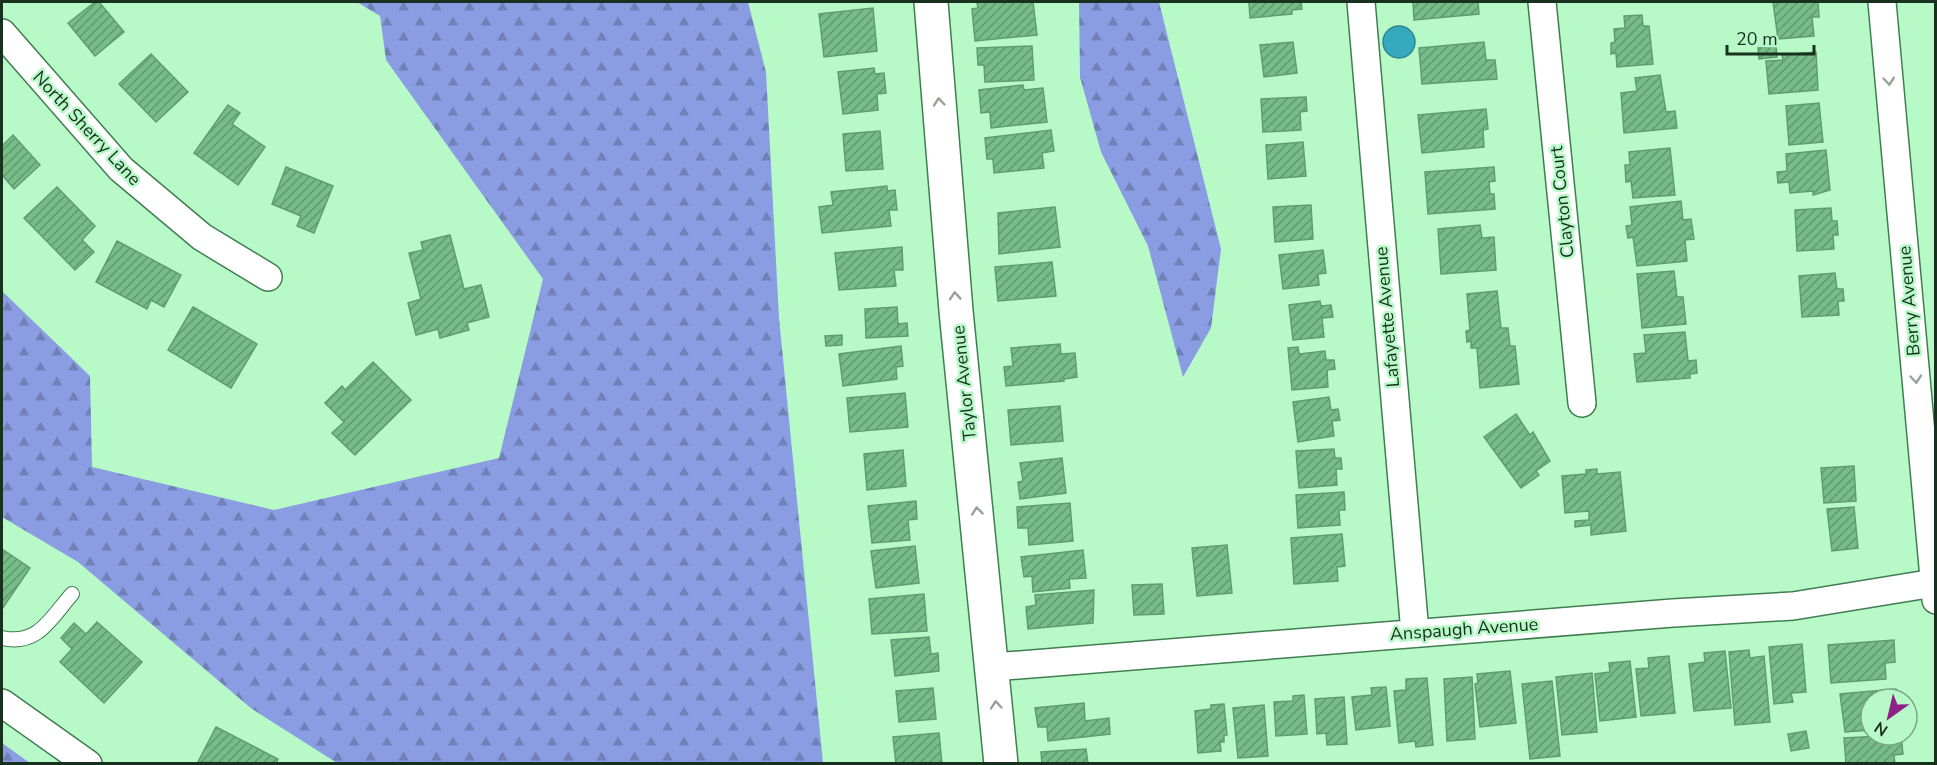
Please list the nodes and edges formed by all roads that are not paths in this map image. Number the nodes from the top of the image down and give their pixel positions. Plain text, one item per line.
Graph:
1 (931, 2) edge
2 (1361, 2) edge
3 (1542, 2) edge
4 (1882, 2) edge
5 (2, 33) edge
6 (268, 277) dead end
7 (1582, 403) dead end
8 (1935, 591) edge
9 (72, 594) dead end
10 (1415, 633) junction
11 (2, 638) edge
12 (993, 667) junction
13 (2, 703) edge
14 (88, 764) edge
15 (1000, 764) edge

12 -> 1 street, Taylor Avenue
2 - 10 street, Lafayette Avenue
3 - 7 street, Clayton Court
4 -> 8 street, Berry Avenue
5 - 6 street, North Sherry Lane
8 - 10 street, Anspaugh Avenue
9 - 11 lane
10 - 12 street, Anspaugh Avenue
15 -> 12 street, Taylor Avenue
13 - 14 street

